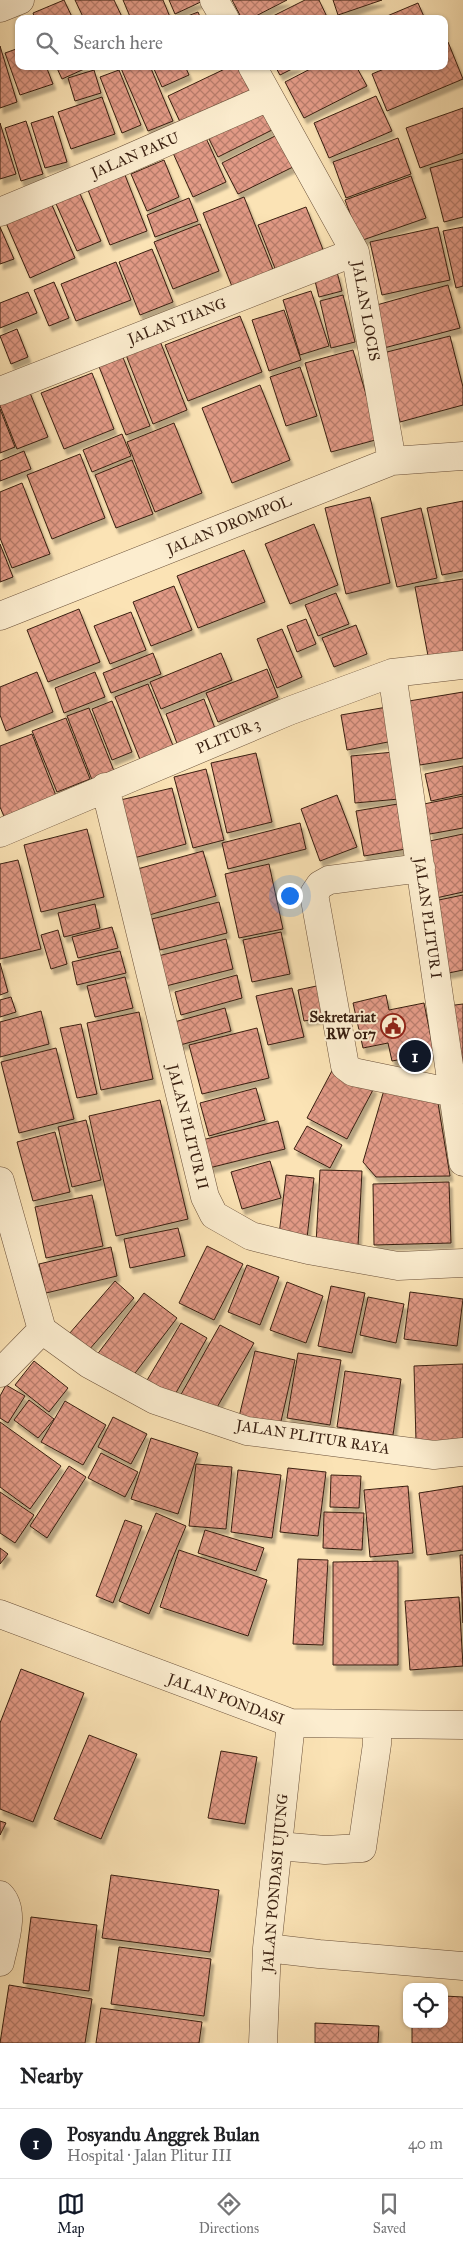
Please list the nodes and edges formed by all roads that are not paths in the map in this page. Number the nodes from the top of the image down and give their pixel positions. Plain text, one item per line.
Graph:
1 (20, 0) edge
2 (214, 0) edge
3 (0, 8) edge
4 (223, 15) edge
5 (254, 70) edge
6 (269, 96) junction
7 (0, 212) edge
8 (355, 252) junction
9 (0, 391) edge
10 (463, 456) edge
11 (392, 461) junction
12 (0, 616) edge
13 (463, 665) edge
14 (392, 673) junction
15 (106, 788) junction
16 (0, 833) edge
17 (421, 868) junction
18 (454, 1094) junction
19 (463, 1162) edge
20 (0, 1182) edge
21 (463, 1262) edge
22 (42, 1330) junction
23 (0, 1373) edge
24 (463, 1452) edge
25 (0, 1614) edge
26 (291, 1723) junction
27 (377, 1724) junction
28 (463, 1725) edge
29 (278, 1846) junction
30 (0, 1895) edge
31 (268, 1948) junction
32 (0, 1962) edge
33 (463, 1966) edge
34 (264, 2043) edge

1 - 3 street
2 - 4 street
5 - 6 street, JALAN LOCIS
6 - 7 street, JALAN PAKU
6 - 8 street, JALAN LOCIS
8 - 9 street, JALAN TIANG
8 - 11 street, JALAN LOCIS
10 - 11 street, JALAN DROMPOL
11 - 12 street, JALAN DROMPOL
13 - 14 street, PLITUR 3
14 - 15 street, PLITUR 3
14 - 17 street, JALAN PLITUR I
15 - 16 street, PLITUR 3
15 - 21 street, JALAN PLITUR II
17 - 18 street, JALAN PLITUR I
17 - 18 street
18 - 19 street, JALAN PLITUR I
20 - 22 street
22 - 23 street
22 - 24 street, JALAN PLITUR RAYA
25 - 26 street, JALAN PONDASI
26 - 27 street, JALAN PONDASI
26 - 29 street, JALAN PONDASI UJUNG
27 - 28 street, JALAN PONDASI
27 - 29 street
29 - 31 street, JALAN PONDASI UJUNG
30 - 32 street
31 - 33 street
31 - 34 street, JALAN PONDASI UJUNG

